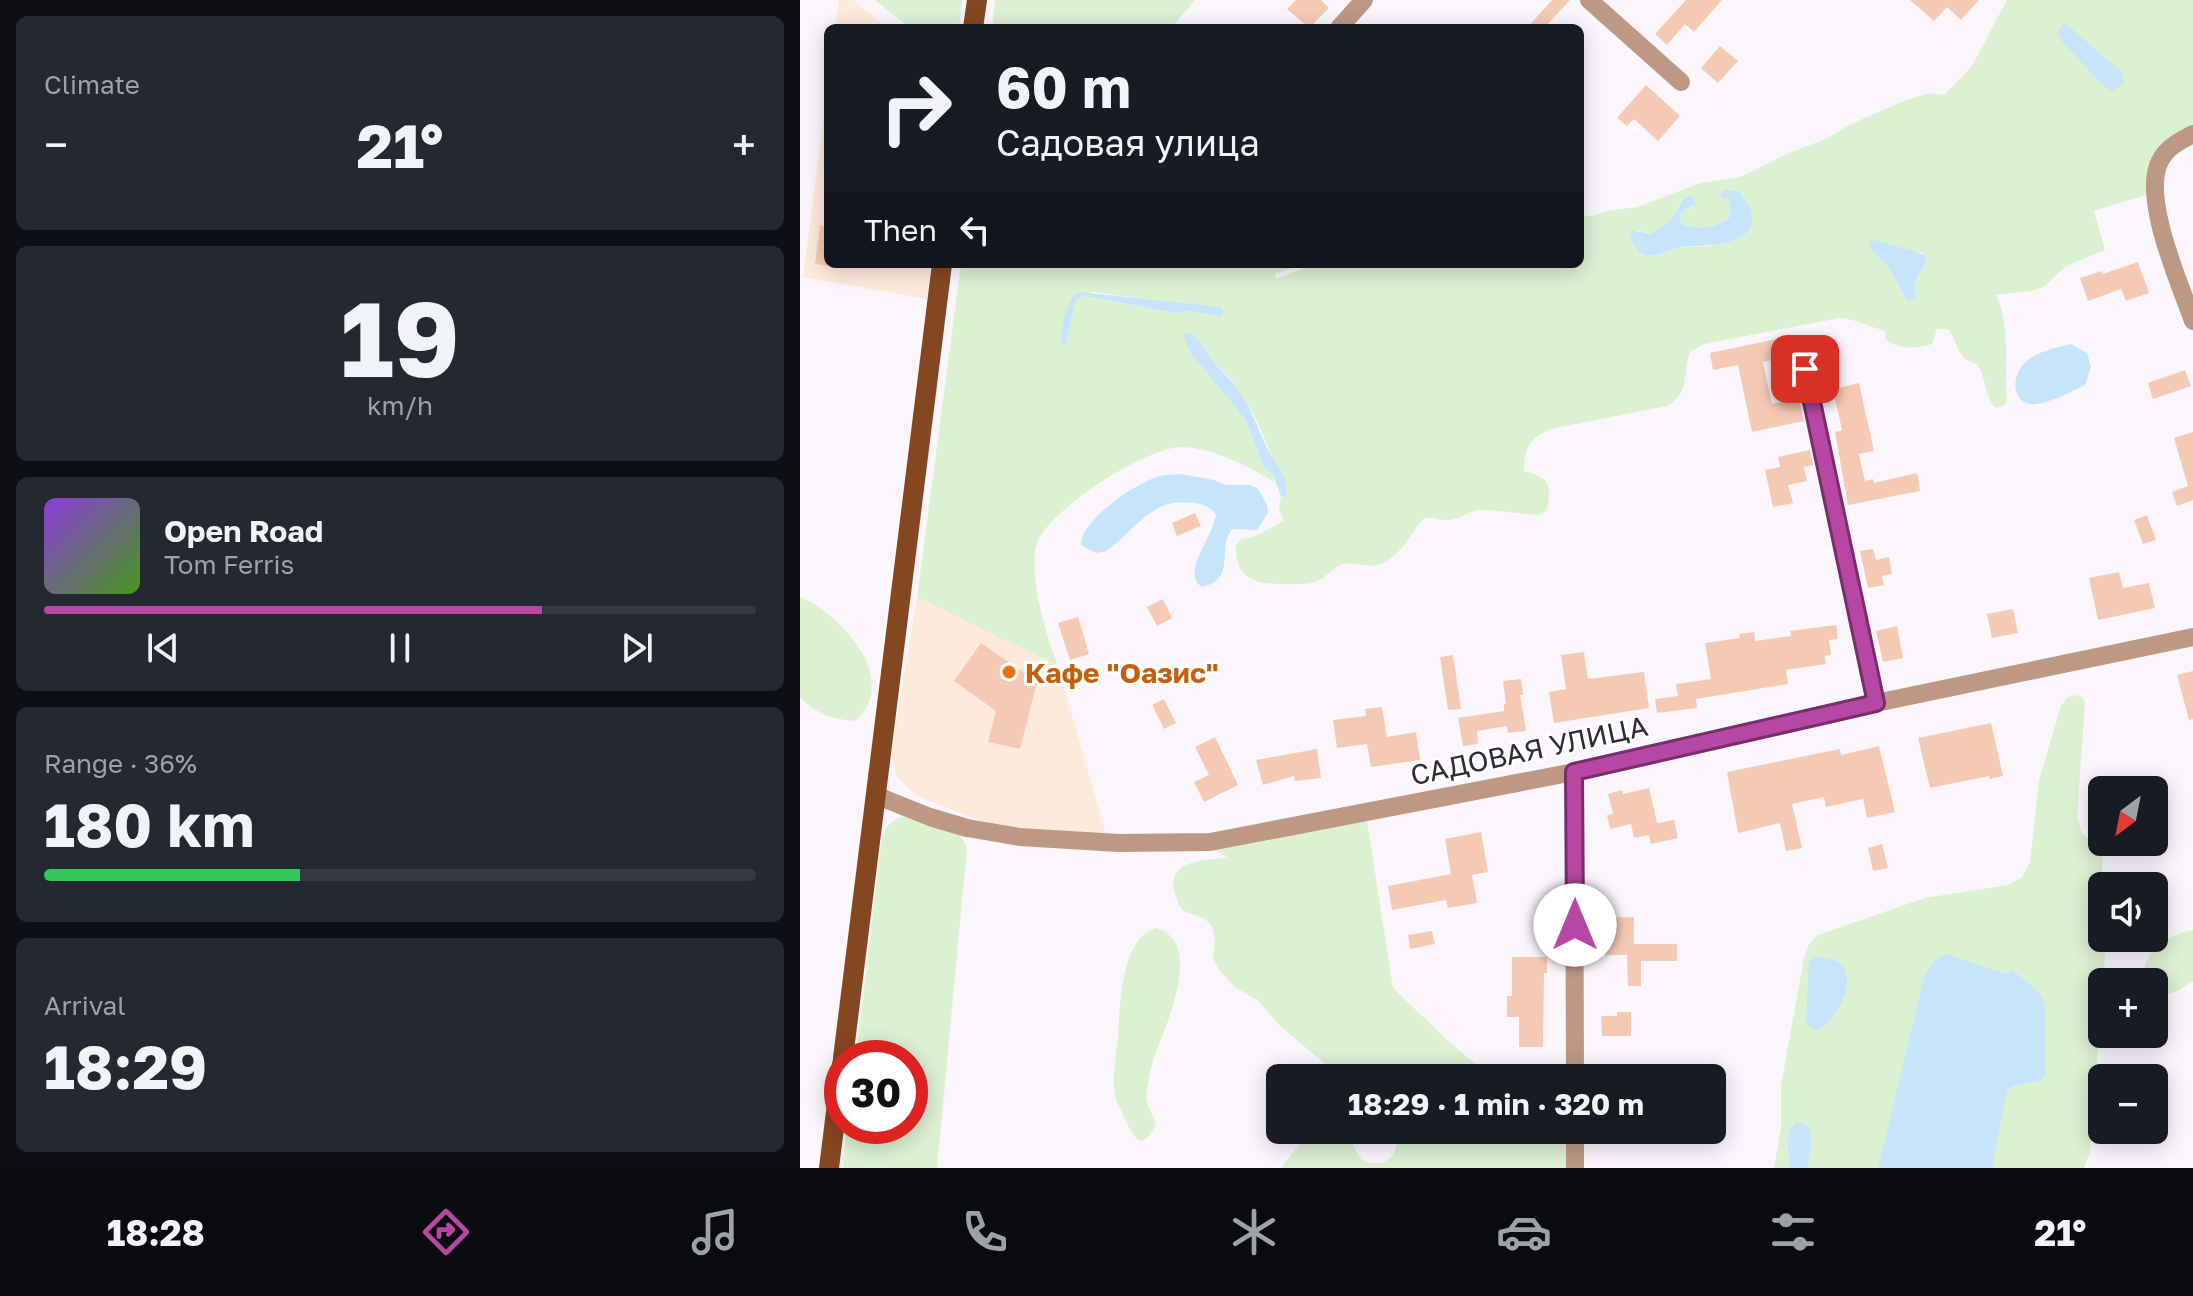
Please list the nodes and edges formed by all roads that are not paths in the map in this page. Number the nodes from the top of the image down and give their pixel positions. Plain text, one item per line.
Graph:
1 (977, 0) edge
2 (1364, 0) edge
3 (1589, 0) edge
4 (974, 24) edge
5 (1343, 24) edge
6 (1681, 82) dead end
7 (2193, 134) edge
8 (941, 268) edge
9 (2193, 321) edge
10 (1805, 369) dead end
11 (2193, 637) edge
12 (1876, 703) junction
13 (1574, 772) junction
14 (875, 795) junction
15 (845, 1040) edge
16 (1575, 1064) edge
17 (832, 1144) edge
18 (1575, 1144) edge
19 (829, 1168) edge
20 (1575, 1168) edge

1 - 4 main road
2 - 5 street
3 - 6 street
7 - 9 street
8 - 14 main road
10 - 12 street
11 - 12 street, САДОВАЯ УЛИЦА
12 - 13 street, САДОВАЯ УЛИЦА
13 - 14 street, САДОВАЯ УЛИЦА
13 - 16 street
14 - 15 main road
17 - 19 main road
18 - 20 street

